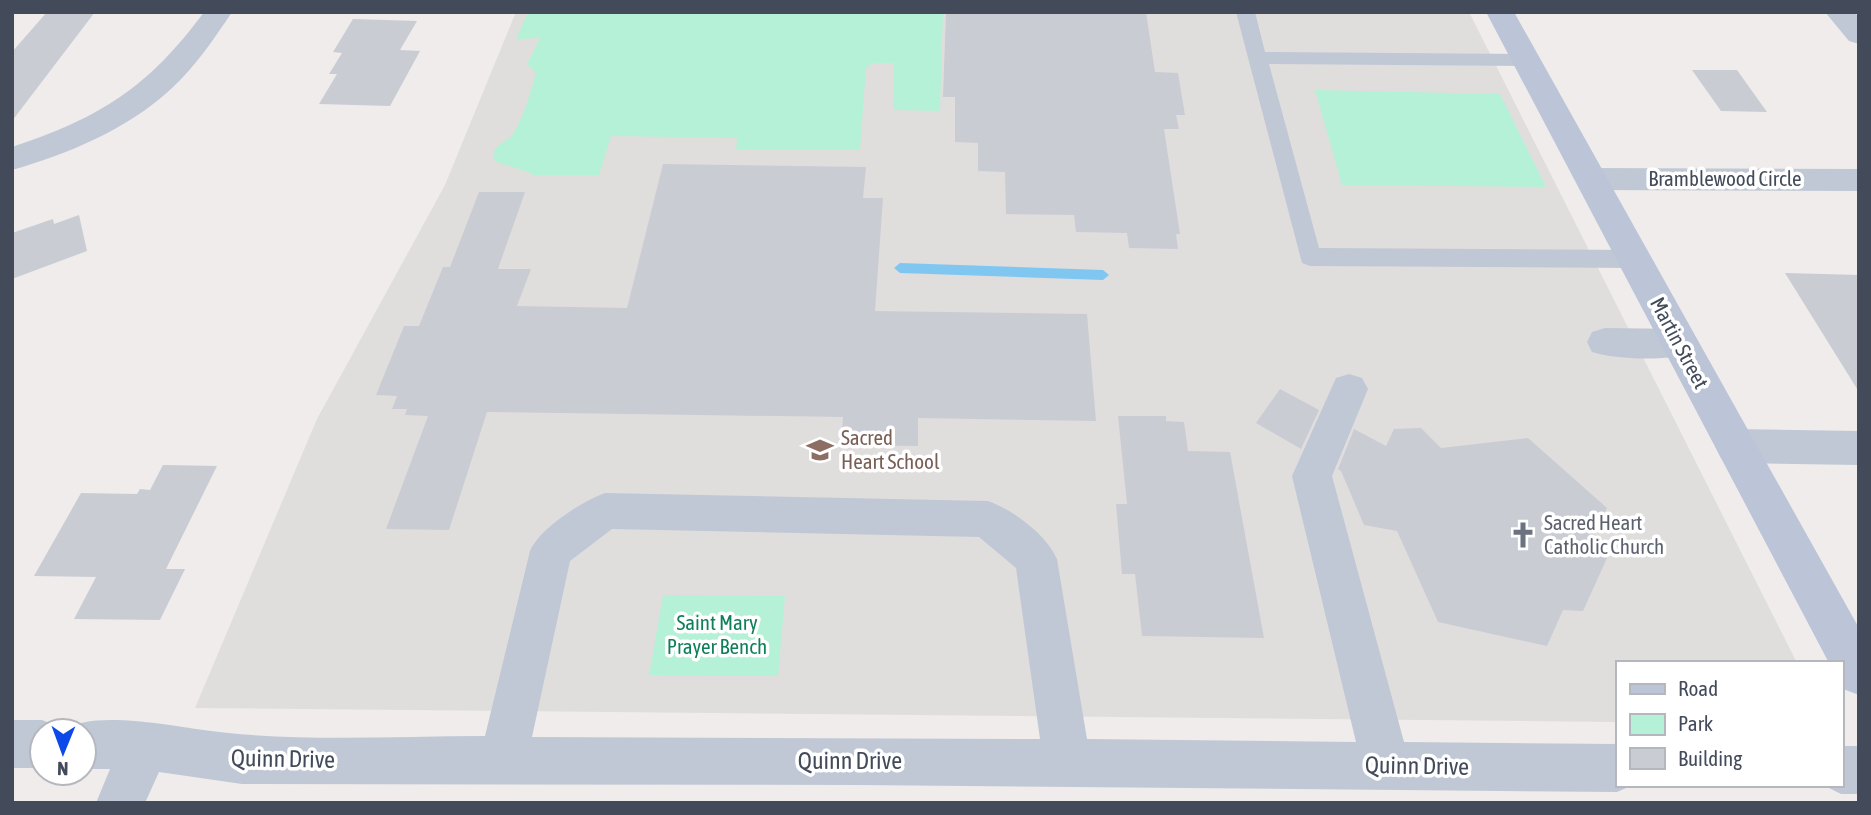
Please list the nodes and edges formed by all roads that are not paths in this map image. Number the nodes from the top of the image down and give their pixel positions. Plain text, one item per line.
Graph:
1 (218, 12) edge
2 (1245, 12) edge
3 (1500, 12) edge
4 (1839, 12) edge
5 (1859, 35) edge
6 (1257, 58) junction
7 (1526, 60) junction
8 (12, 159) edge
9 (1591, 179) junction
10 (1859, 180) edge
11 (1634, 259) junction
12 (1605, 342) dead end
13 (1679, 343) junction
14 (1349, 389) dead end
15 (1735, 446) junction
16 (1859, 448) edge
17 (1859, 673) edge
18 (98, 745) edge
19 (146, 746) junction
20 (503, 760) junction
21 (1067, 763) junction
22 (1386, 765) junction
23 (1616, 768) edge
24 (120, 803) edge

1 - 8 street
2 - 6 lane
3 - 7 street, Martin Street
4 - 5 street
6 - 7 lane
6 - 11 lane
7 - 9 street, Martin Street
9 - 10 street, Bramblewood Circle
9 - 11 street, Martin Street
11 - 13 street, Martin Street
12 - 13 street
13 - 15 street, Martin Street
14 - 22 street
15 - 16 street
15 - 17 street, Martin Street
18 - 19 street, Quinn Drive
19 - 20 street, Quinn Drive
19 - 24 street
20 - 21 street, Quinn Drive
20 - 21 street
21 - 22 street, Quinn Drive
22 - 23 street, Quinn Drive

